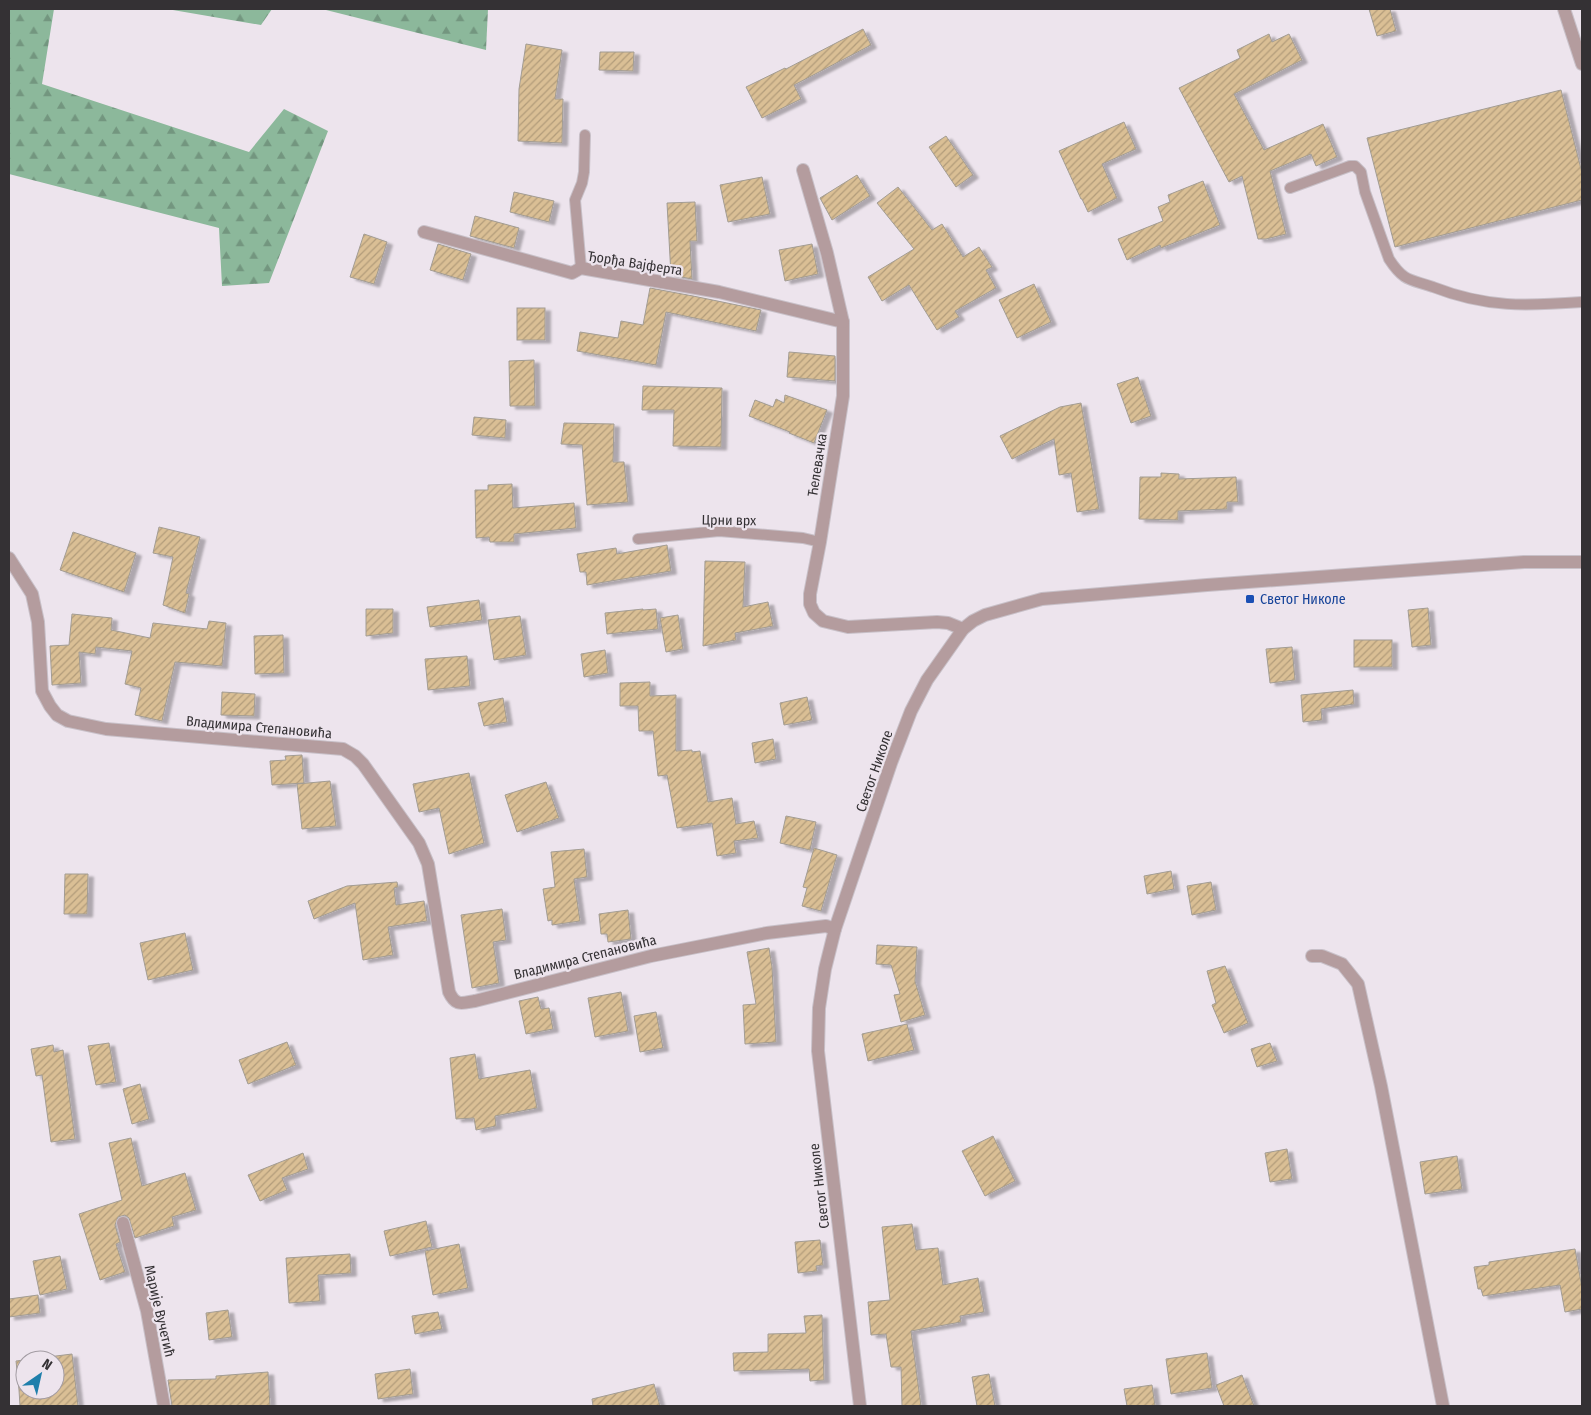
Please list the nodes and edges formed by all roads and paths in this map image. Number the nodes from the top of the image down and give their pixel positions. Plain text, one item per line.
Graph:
1 (1564, 9) edge
2 (1582, 64) edge
3 (585, 135) dead end
4 (803, 170) dead end
5 (1290, 188) dead end
6 (424, 232) dead end
7 (581, 268) junction
8 (1582, 302) edge
9 (843, 322) junction
10 (638, 539) dead end
11 (820, 542) junction
12 (9, 558) edge
13 (1582, 562) edge
14 (963, 629) junction
15 (835, 929) junction
16 (1312, 956) dead end
17 (123, 1223) dead end
18 (164, 1406) edge
19 (860, 1406) edge
20 (1443, 1406) edge

1 - 2 street
3 - 7 lane
4 - 9 street, Ћелевачка
5 - 8 lane
6 - 7 street, Ђорђа Вајферта
7 - 9 street, Ђорђа Вајферта
9 - 11 street, Ћелевачка
10 - 11 lane, Црни врх
11 - 14 street, Ћелевачка
12 - 15 street, Владимира Степановића
13 - 14 street, Светог Николе
14 - 15 street, Светог Николе
15 - 19 street, Светог Николе
16 - 20 street
17 - 18 street, Марије Вучетић

